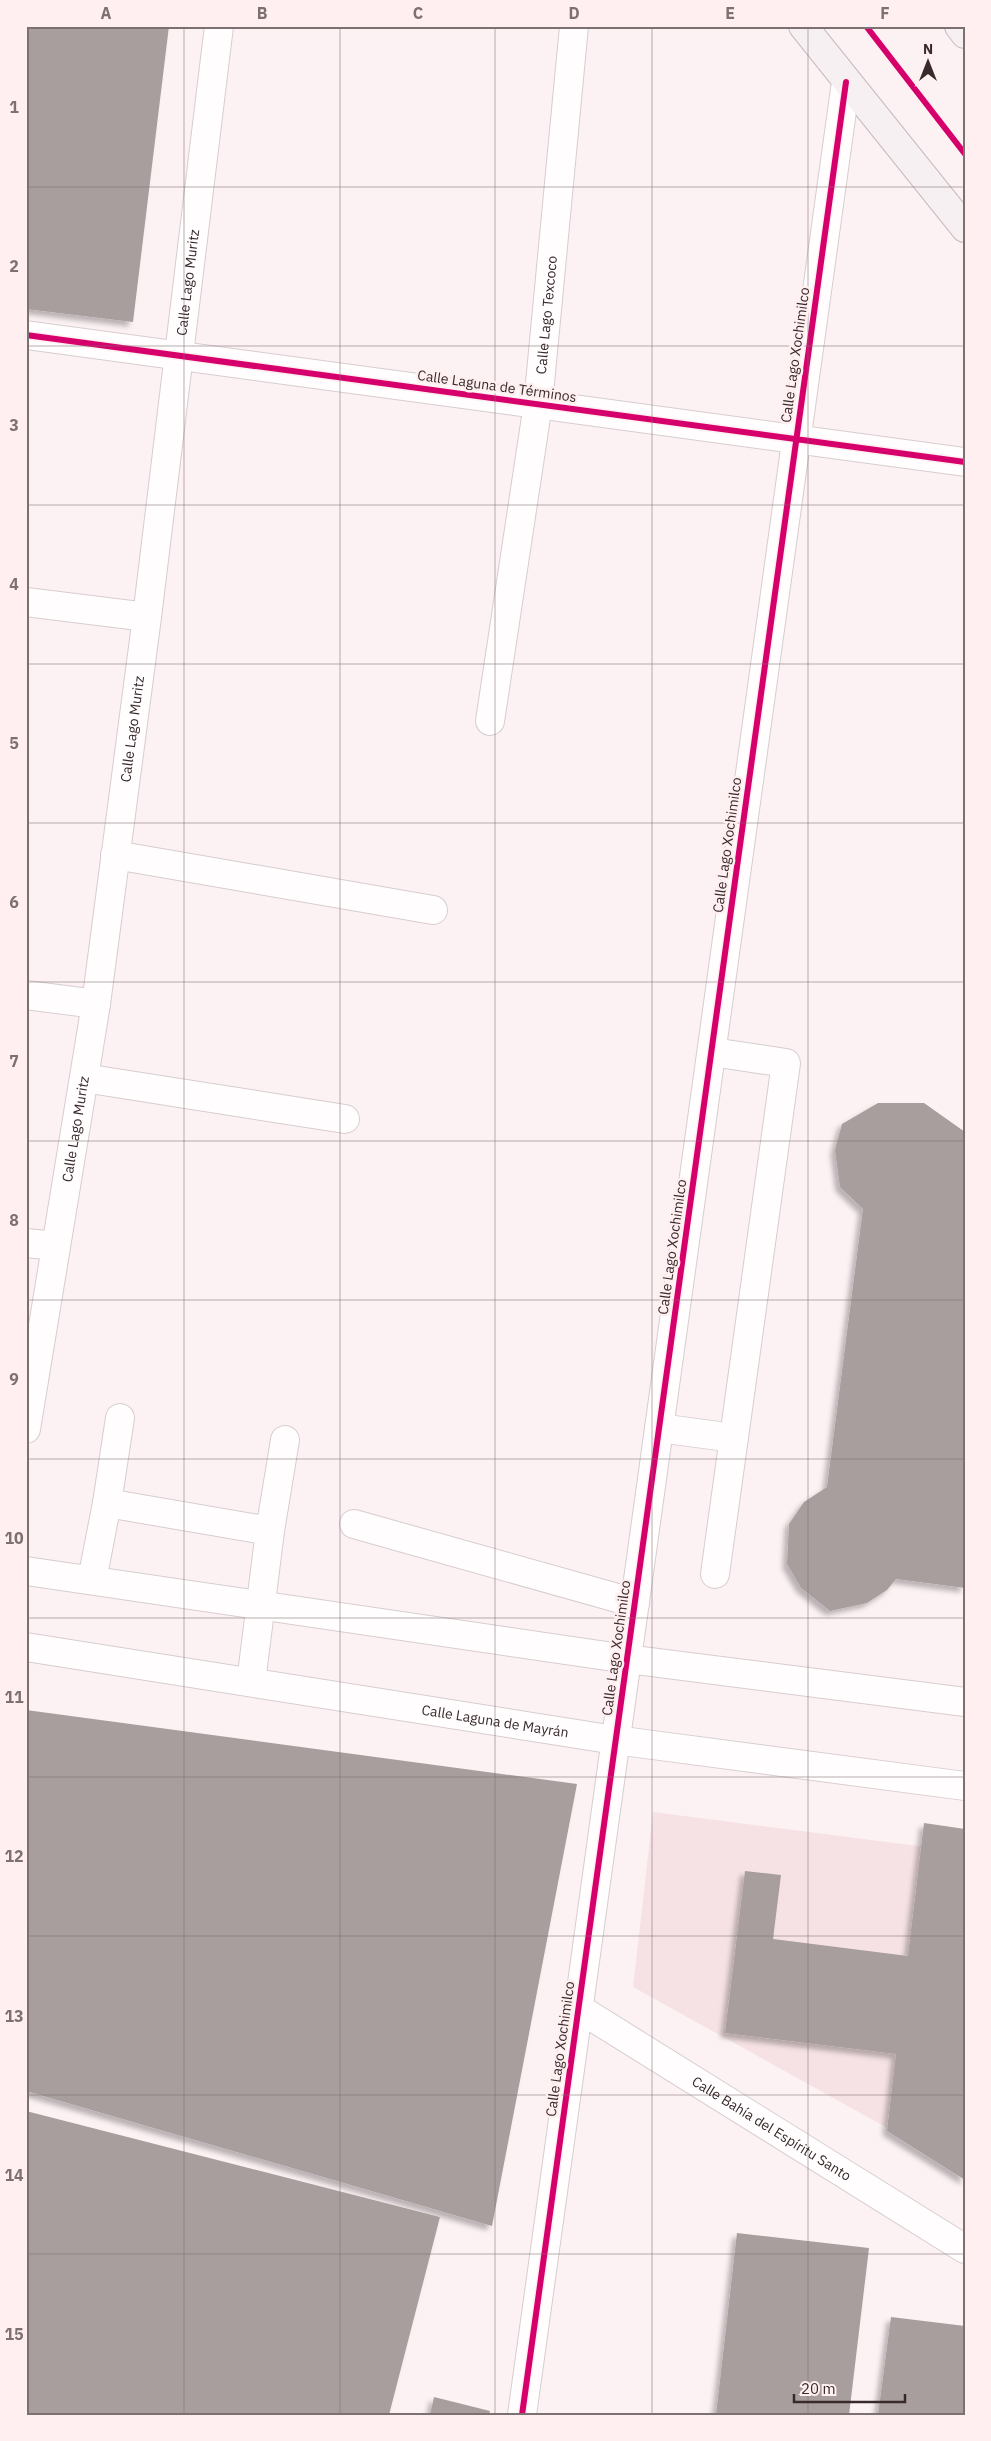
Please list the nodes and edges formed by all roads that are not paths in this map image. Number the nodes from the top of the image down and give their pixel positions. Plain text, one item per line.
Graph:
1 (219, 26) edge
2 (574, 26) edge
3 (803, 26) edge
4 (959, 26) edge
5 (965, 34) edge
6 (846, 82) junction
7 (965, 228) edge
8 (26, 335) edge
9 (180, 356) junction
10 (538, 404) junction
11 (796, 439) junction
12 (965, 462) edge
13 (26, 602) edge
14 (147, 616) junction
15 (490, 721) dead end
16 (116, 855) junction
17 (433, 910) dead end
18 (26, 995) edge
19 (96, 1004) junction
20 (712, 1052) junction
21 (84, 1078) junction
22 (346, 1119) dead end
23 (26, 1243) edge
24 (56, 1246) junction
25 (120, 1418) dead end
26 (659, 1428) junction
27 (26, 1429) edge
28 (734, 1438) junction
29 (285, 1440) dead end
30 (107, 1503) junction
31 (354, 1524) dead end
32 (270, 1530) junction
33 (26, 1571) edge
34 (715, 1574) dead end
35 (92, 1580) junction
36 (635, 1602) junction
37 (261, 1605) junction
38 (26, 1647) edge
39 (627, 1659) junction
40 (252, 1682) junction
41 (965, 1702) edge
42 (615, 1740) junction
43 (965, 1786) edge
44 (578, 2008) junction
45 (965, 2249) edge
46 (522, 2415) edge

1 - 9 street, Calle Lago Muritz
2 - 10 street, Calle Lago Texcoco
3 - 6 main road
4 - 5 main road
6 - 7 main road
6 - 11 street, Calle Lago Xochimilco
8 - 9 street, Calle Laguna de Términos
9 - 10 street, Calle Laguna de Términos
9 - 14 street, Calle Lago Muritz
10 - 11 street, Calle Laguna de Términos
10 - 15 street, Calle Lago Texcoco
11 - 12 street, Calle Laguna de Términos
11 - 20 street, Calle Lago Xochimilco
13 - 14 street
14 - 16 street, Calle Lago Muritz
16 - 17 street
16 - 19 street, Calle Lago Muritz
18 - 19 street
19 - 21 street, Calle Lago Muritz
20 - 26 street, Calle Lago Xochimilco
20 - 28 street
21 - 22 street
21 - 24 street, Calle Lago Muritz
23 - 24 street
24 - 27 street, Calle Lago Muritz
25 - 30 street
26 - 28 street
26 - 36 street, Calle Lago Xochimilco
28 - 34 street
29 - 32 street
30 - 32 street
30 - 35 street
31 - 36 street
32 - 37 street
33 - 35 street
35 - 37 street
36 - 39 street, Calle Lago Xochimilco
37 - 39 street
37 - 40 street
38 - 40 street, Calle Laguna de Mayrán
39 - 41 street
39 - 42 street, Calle Lago Xochimilco
40 - 42 street, Calle Laguna de Mayrán
42 - 43 street, Calle Laguna de Mayrán
42 - 44 street, Calle Lago Xochimilco
44 - 45 street, Calle Bahía del Espíritu Santo
44 - 46 street, Calle Lago Xochimilco

